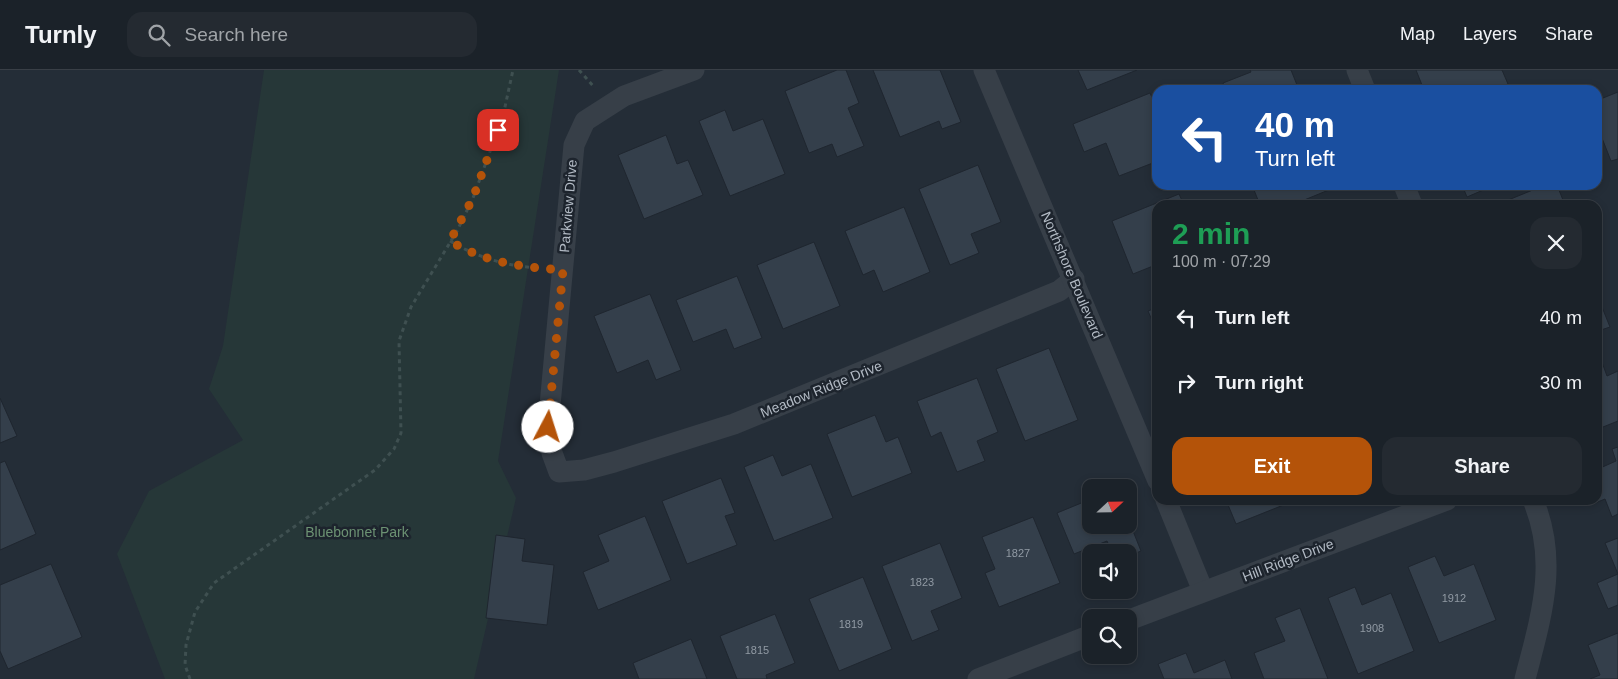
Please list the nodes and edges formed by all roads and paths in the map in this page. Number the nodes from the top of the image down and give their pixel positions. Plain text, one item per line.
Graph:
1 (513, 70) edge
2 (694, 70) edge
3 (984, 70) edge
4 (1357, 70) edge
5 (1363, 85) edge
6 (450, 241) junction
7 (563, 270) junction
8 (1074, 279) junction
9 (1152, 467) edge
10 (559, 472) joint
11 (1168, 505) edge
12 (1434, 505) edge
13 (1535, 505) edge
14 (1204, 591) junction
15 (1137, 617) edge
16 (1082, 639) edge
17 (190, 679) edge
18 (978, 679) edge
19 (1525, 679) edge

1 - 6 path
2 - 7 street, Parkview Drive
3 - 8 street, Northshore Boulevard
4 - 5 street
6 - 7 path
6 - 17 path
7 - 10 street, Parkview Drive
8 - 9 street, Northshore Boulevard
8 - 10 street, Meadow Ridge Drive
11 - 14 street
12 - 14 street, Hill Ridge Drive
13 - 19 street
14 - 15 street, Hill Ridge Drive
16 - 18 street

